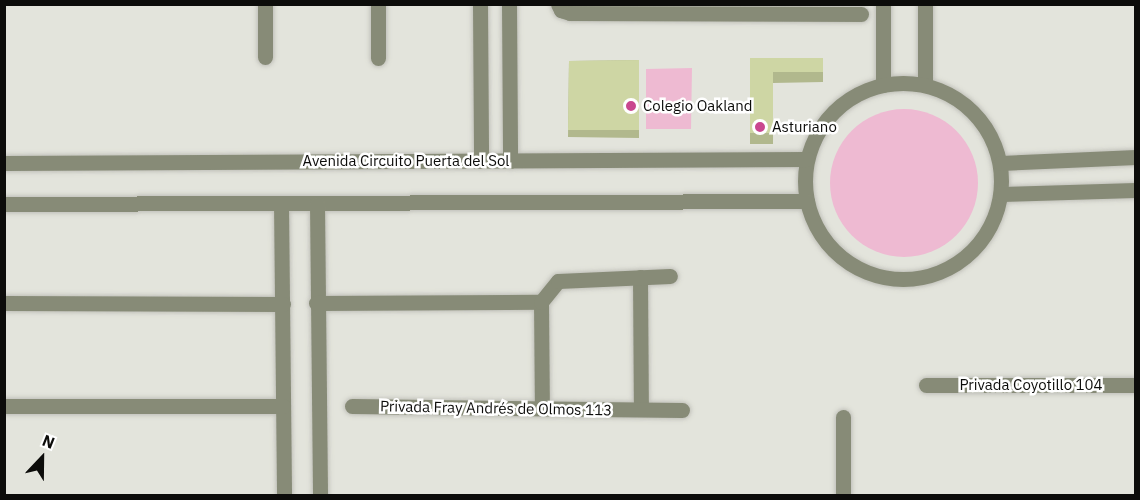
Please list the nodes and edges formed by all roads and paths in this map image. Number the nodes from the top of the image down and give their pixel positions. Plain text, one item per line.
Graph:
1 (266, 4) edge
2 (378, 4) edge
3 (480, 4) edge
4 (509, 4) edge
5 (558, 4) edge
6 (883, 4) edge
7 (925, 4) edge
8 (861, 14) dead end
9 (265, 57) dead end
10 (378, 58) dead end
11 (883, 85) junction
12 (925, 85) junction
13 (1136, 157) edge
14 (807, 159) junction
15 (510, 160) junction
16 (481, 161) junction
17 (4, 163) edge
18 (1001, 163) junction
19 (1136, 190) edge
20 (1001, 195) junction
21 (807, 201) junction
22 (281, 203) junction
23 (4, 204) edge
24 (317, 204) junction
25 (670, 276) dead end
26 (640, 277) junction
27 (541, 302) junction
28 (4, 303) edge
29 (316, 303) junction
30 (282, 304) junction
31 (926, 385) dead end
32 (1136, 385) edge
33 (4, 406) edge
34 (283, 406) junction
35 (352, 406) dead end
36 (542, 408) junction
37 (641, 409) junction
38 (682, 410) dead end
39 (843, 417) dead end
40 (284, 495) edge
41 (320, 495) edge
42 (843, 495) edge

1 - 9 street
2 - 10 street
3 - 16 street
4 - 15 street
5 - 8 street
6 - 11 street
7 - 12 street
11 - 12 street
11 - 14 street
12 - 18 street
13 - 18 street
14 - 15 street, Avenida Circuito Puerta del Sol
14 - 21 street
15 - 16 street, Avenida Circuito Puerta del Sol
16 - 17 street, Avenida Circuito Puerta del Sol
18 - 20 street
19 - 20 street
20 - 21 street
21 - 24 street
22 - 23 street
22 - 24 street
22 - 30 street
24 - 29 street
25 - 26 street
26 - 27 street
26 - 37 street
27 - 29 street
27 - 36 street
28 - 30 street
29 - 41 street
30 - 34 street
31 - 32 street, Privada Coyotillo 104
33 - 34 street
34 - 40 street
35 - 36 street, Privada Fray Andrés de Olmos 113
36 - 37 street, Privada Fray Andrés de Olmos 113
37 - 38 street, Privada Fray Andrés de Olmos 113
39 - 42 street

